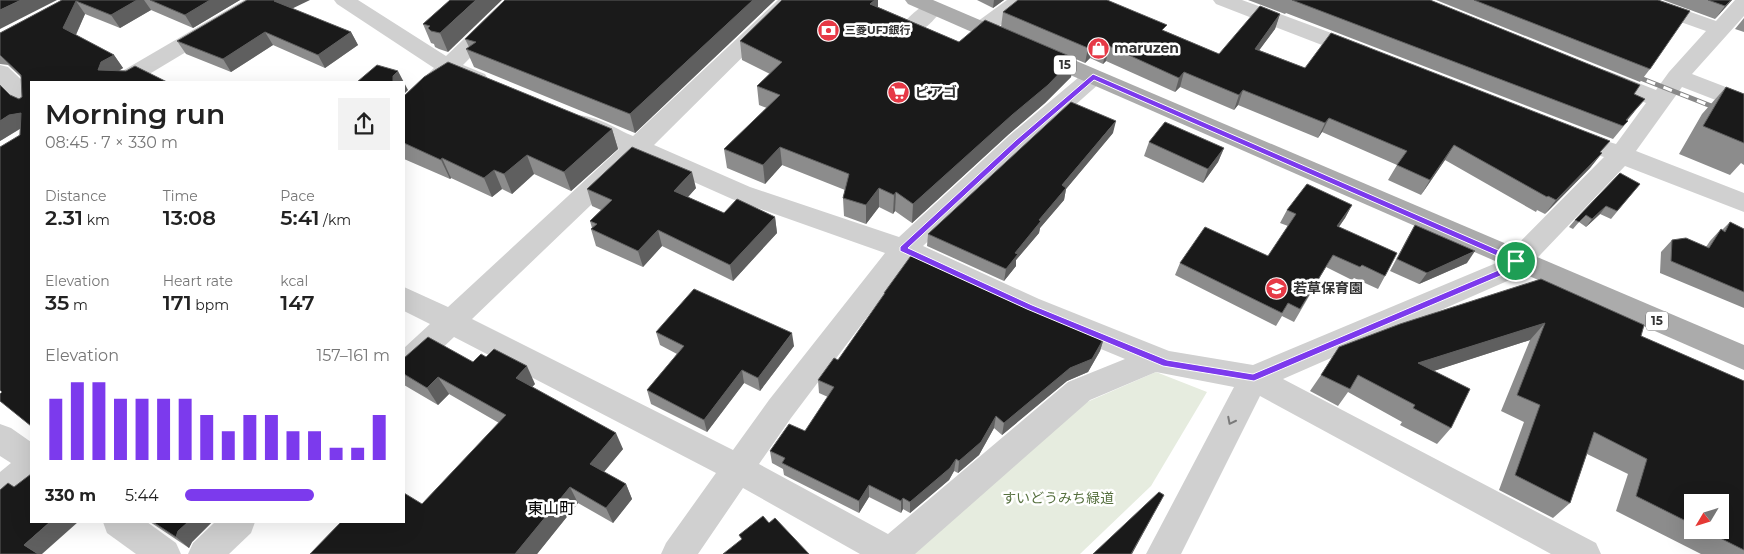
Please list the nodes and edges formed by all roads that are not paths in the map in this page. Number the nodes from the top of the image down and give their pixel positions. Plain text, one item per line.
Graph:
1 (259, 0) edge
2 (344, 0) edge
3 (517, 0) edge
4 (790, 0) edge
5 (1020, 0) edge
6 (1223, 0) edge
7 (1637, 0) edge
8 (1744, 3) edge
9 (923, 4) edge
10 (911, 28) edge
11 (982, 29) junction
12 (1720, 29) junction
13 (1376, 58) edge
14 (448, 67) junction
15 (1577, 67) edge
16 (0, 72) edge
17 (1093, 77) junction
18 (1677, 77) junction
19 (122, 81) edge
20 (494, 86) edge
21 (1659, 100) junction
22 (30, 101) edge
23 (1744, 103) edge
24 (405, 108) edge
25 (562, 115) edge
26 (1585, 140) edge
27 (638, 146) junction
28 (1621, 155) junction
29 (1744, 203) edge
30 (902, 249) junction
31 (1516, 261) junction
32 (405, 299) edge
33 (449, 323) junction
34 (1744, 358) edge
35 (1156, 359) junction
36 (405, 365) edge
37 (1254, 378) junction
38 (0, 438) edge
39 (30, 459) edge
40 (30, 467) edge
41 (738, 469) junction
42 (0, 492) edge
43 (120, 523) edge
44 (238, 523) edge
45 (164, 554) edge
46 (206, 554) edge
47 (678, 554) edge
48 (1163, 554) edge
49 (1584, 554) edge

1 - 19 street
2 - 14 street
3 - 14 street
4 - 27 street
5 - 11 street
6 - 13 street
7 - 12 street
8 - 12 street
9 - 10 street
9 - 11 main road, 15
11 - 17 main road, 15
12 - 18 street
14 - 20 street
14 - 24 street
15 - 21 street
16 - 22 street
17 - 30 street
17 - 31 main road, 15
18 - 21 street
18 - 23 street
21 - 28 street
25 - 27 street
26 - 28 street
27 - 30 street
27 - 33 street
28 - 29 street
28 - 31 street
30 - 35 street
30 - 41 street
31 - 34 main road, 15
31 - 37 street
32 - 33 street
33 - 36 street
33 - 41 street
35 - 37 street
35 - 41 street
37 -> 48 street
37 - 49 street
38 - 39 street
40 - 42 street
41 - 47 street
43 - 45 street
44 - 46 street

